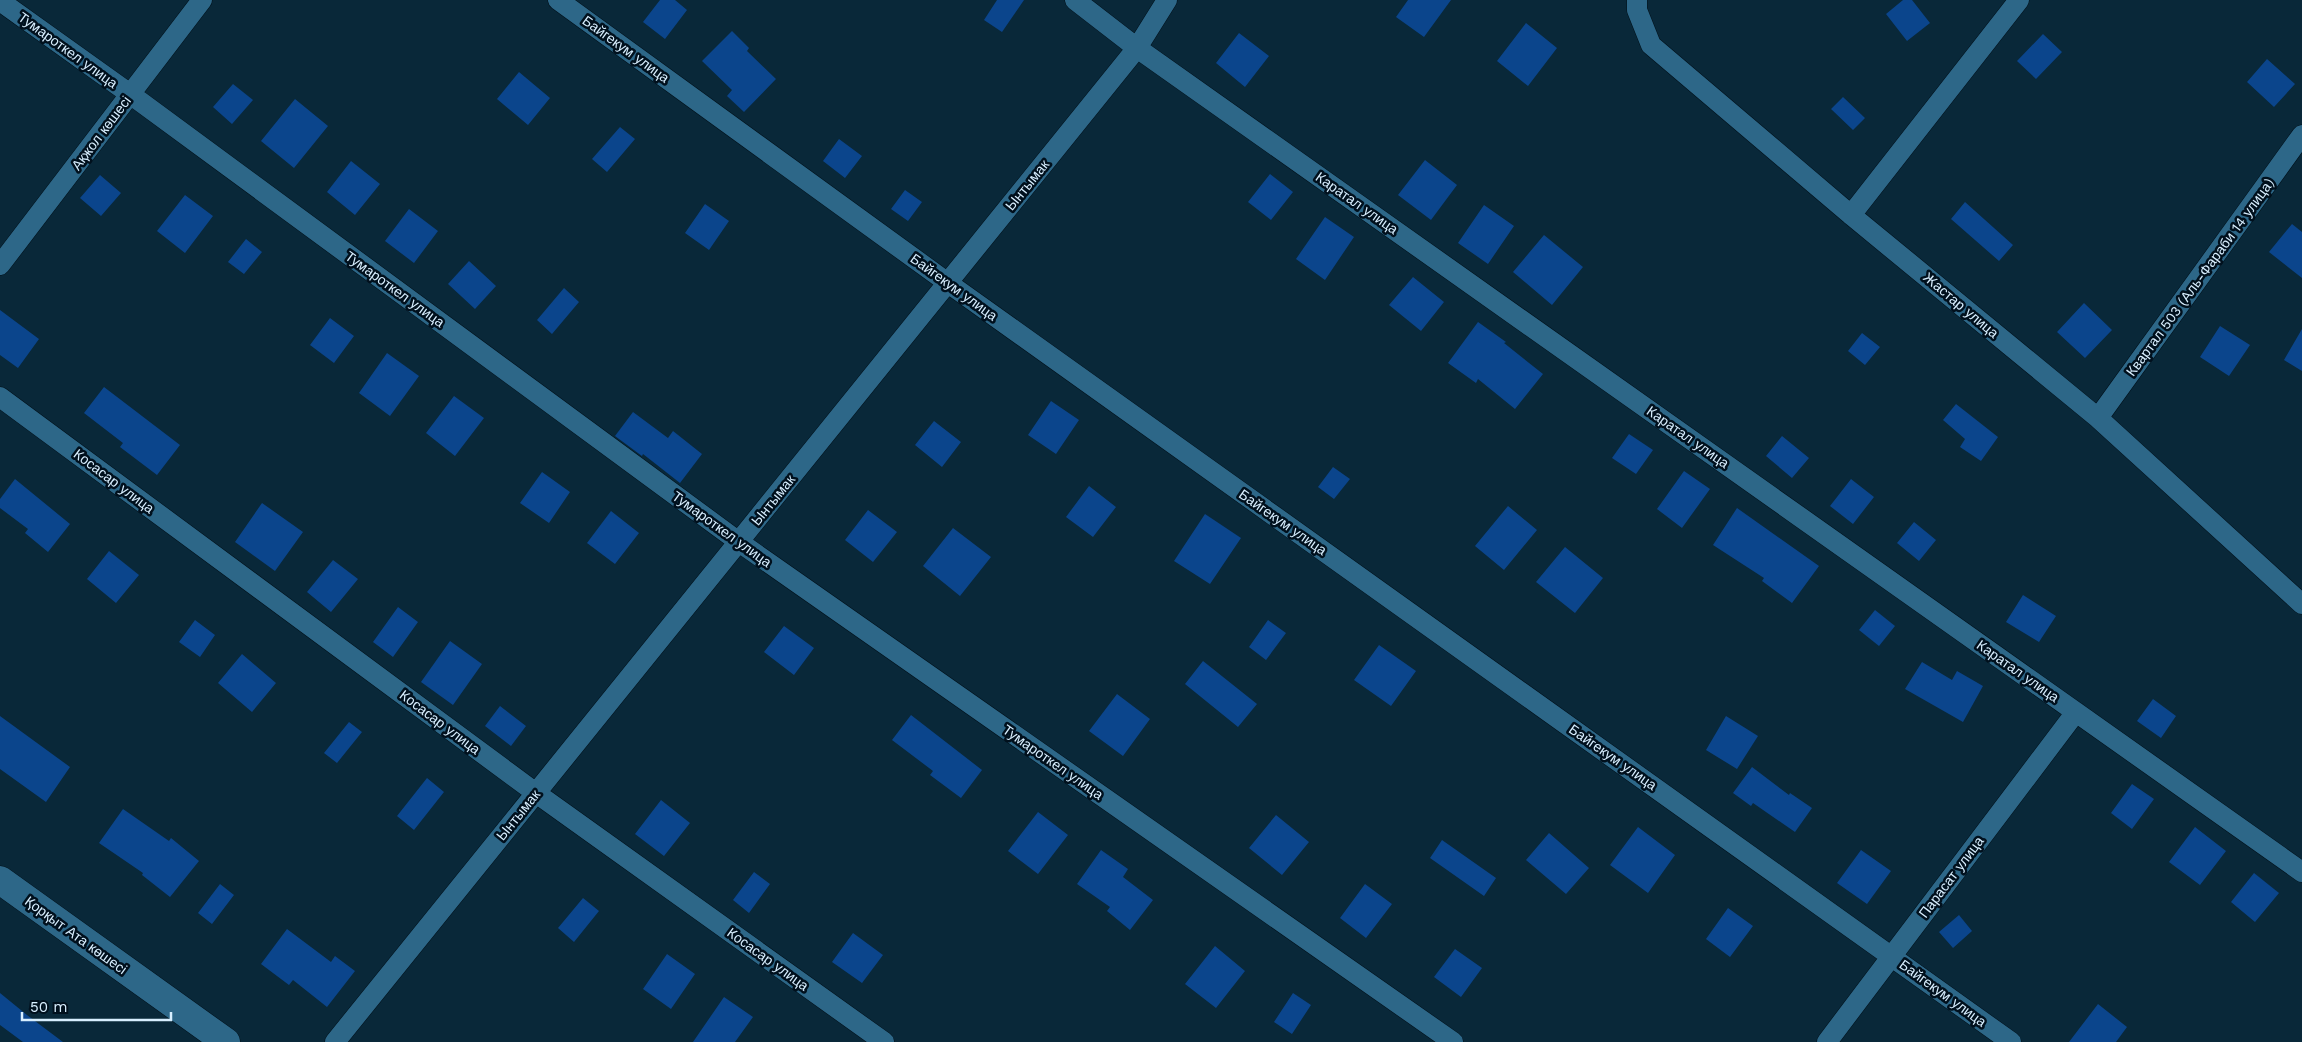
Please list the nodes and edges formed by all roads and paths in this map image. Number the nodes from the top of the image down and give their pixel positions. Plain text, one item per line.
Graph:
1 (202, 0) edge
2 (558, 0) edge
3 (1074, 0) edge
4 (1167, 0) edge
5 (1637, 0) edge
6 (2019, 0) edge
7 (0, 1) edge
8 (1137, 48) junction
9 (130, 94) junction
10 (2302, 135) edge
11 (1851, 215) junction
12 (0, 265) edge
13 (948, 283) junction
14 (0, 397) edge
15 (2098, 418) junction
16 (738, 542) junction
17 (2302, 604) edge
18 (2076, 712) junction
19 (536, 793) junction
20 (2302, 872) edge
21 (0, 880) edge
22 (1892, 956) junction
23 (226, 1042) edge
24 (335, 1042) edge
25 (884, 1042) edge
26 (1453, 1042) edge
27 (1827, 1042) edge
28 (2011, 1042) edge

1 - 9 street, Ақжол көшесі
2 - 13 street, Байгекум улица
3 - 8 street, Каратал улица
4 - 8 street, Ынтымак
5 - 11 street, Жастар улица
6 - 11 street
7 - 9 street, Тумароткел улица
8 - 13 street, Ынтымак
8 - 18 street, Каратал улица
9 - 12 street, Ақжол көшесі
9 - 16 street, Тумароткел улица
10 - 15 street, Квартал 503 (Аль-Фараби 14 улица)
11 - 15 street, Жастар улица
13 - 16 street, Ынтымак
13 - 22 street, Байгекум улица
14 - 19 street, Косасар улица
15 - 17 street, Жастар улица
16 - 19 street, Ынтымак
16 - 26 street, Тумароткел улица
18 - 20 street, Каратал улица
18 - 22 street, Парасат улица
19 - 24 street, Ынтымак
19 - 25 street, Косасар улица
21 - 23 main road, Қорқыт Ата көшесі
22 - 27 street, Парасат улица
22 - 28 street, Байгекум улица

